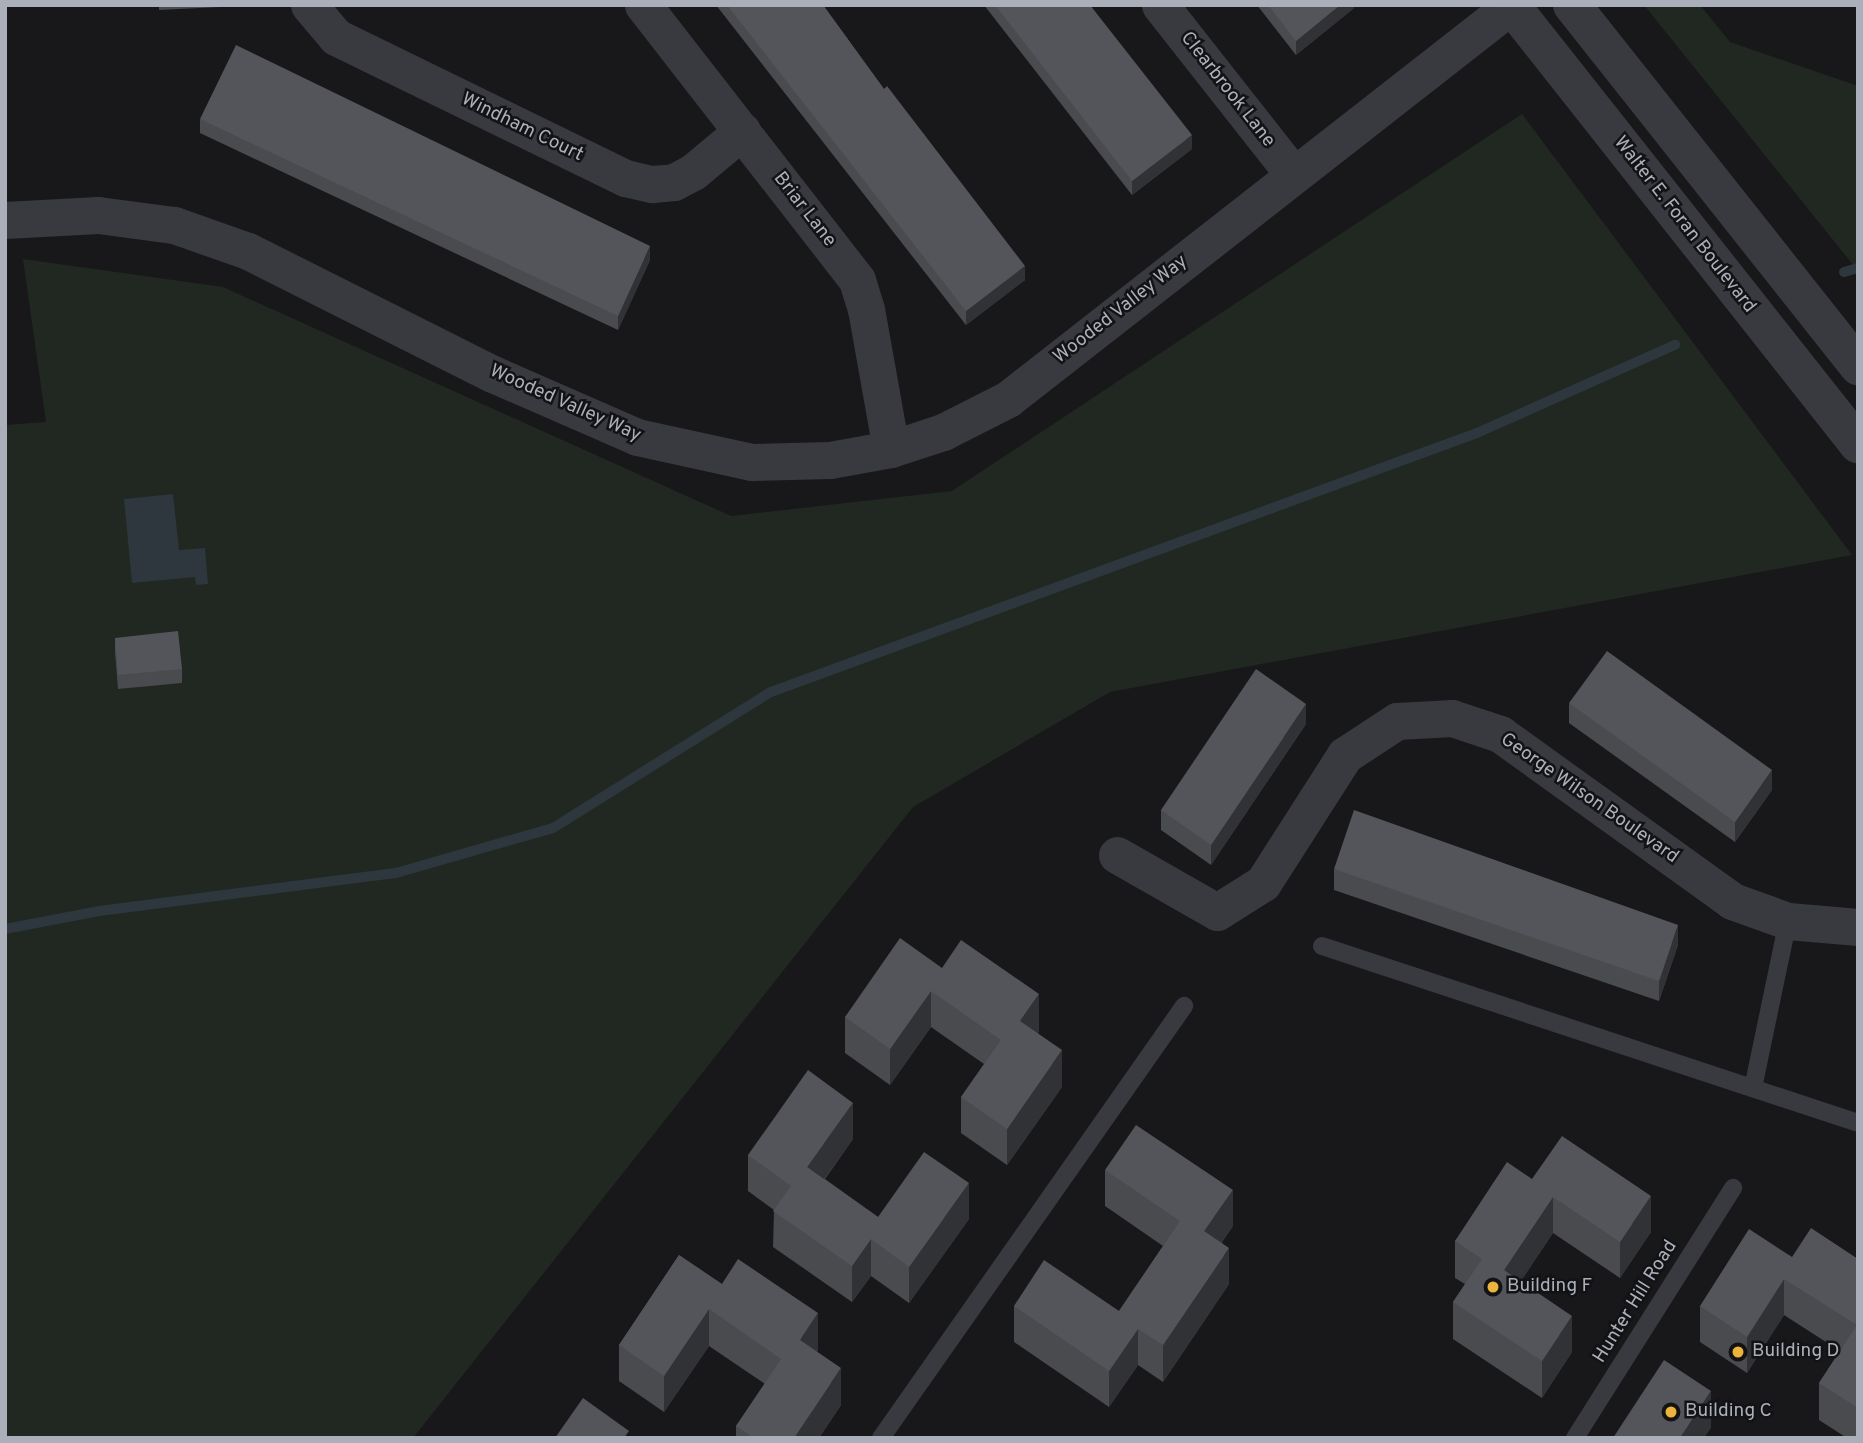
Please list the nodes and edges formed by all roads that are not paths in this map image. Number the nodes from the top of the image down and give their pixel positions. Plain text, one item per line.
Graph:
1 (309, 5) edge
2 (643, 5) edge
3 (1160, 5) edge
4 (1512, 5) edge
5 (1572, 5) edge
6 (742, 131) junction
7 (1293, 174) junction
8 (5, 220) edge
9 (1858, 366) edge
10 (1858, 444) edge
11 (891, 449) junction
12 (1117, 855) dead end
13 (1788, 921) junction
14 (1858, 928) edge
15 (1322, 946) dead end
16 (1184, 1006) dead end
17 (1753, 1088) junction
18 (1858, 1123) edge
19 (1733, 1188) dead end
20 (881, 1438) edge
21 (1575, 1438) edge

1 - 6 street, Windham Court
2 - 6 street, Briar Lane
3 - 7 street, Clearbrook Lane
4 - 7 street, Wooded Valley Way
4 - 10 street, Walter E. Foran Boulevard
5 - 9 street
6 - 11 street, Briar Lane
7 - 11 street, Wooded Valley Way
8 - 11 street, Wooded Valley Way
12 - 13 street, George Wilson Boulevard
13 - 14 street, George Wilson Boulevard
13 - 17 lane
15 - 17 lane
16 - 20 lane
17 - 18 lane
19 - 21 lane, Hunter Hill Road

